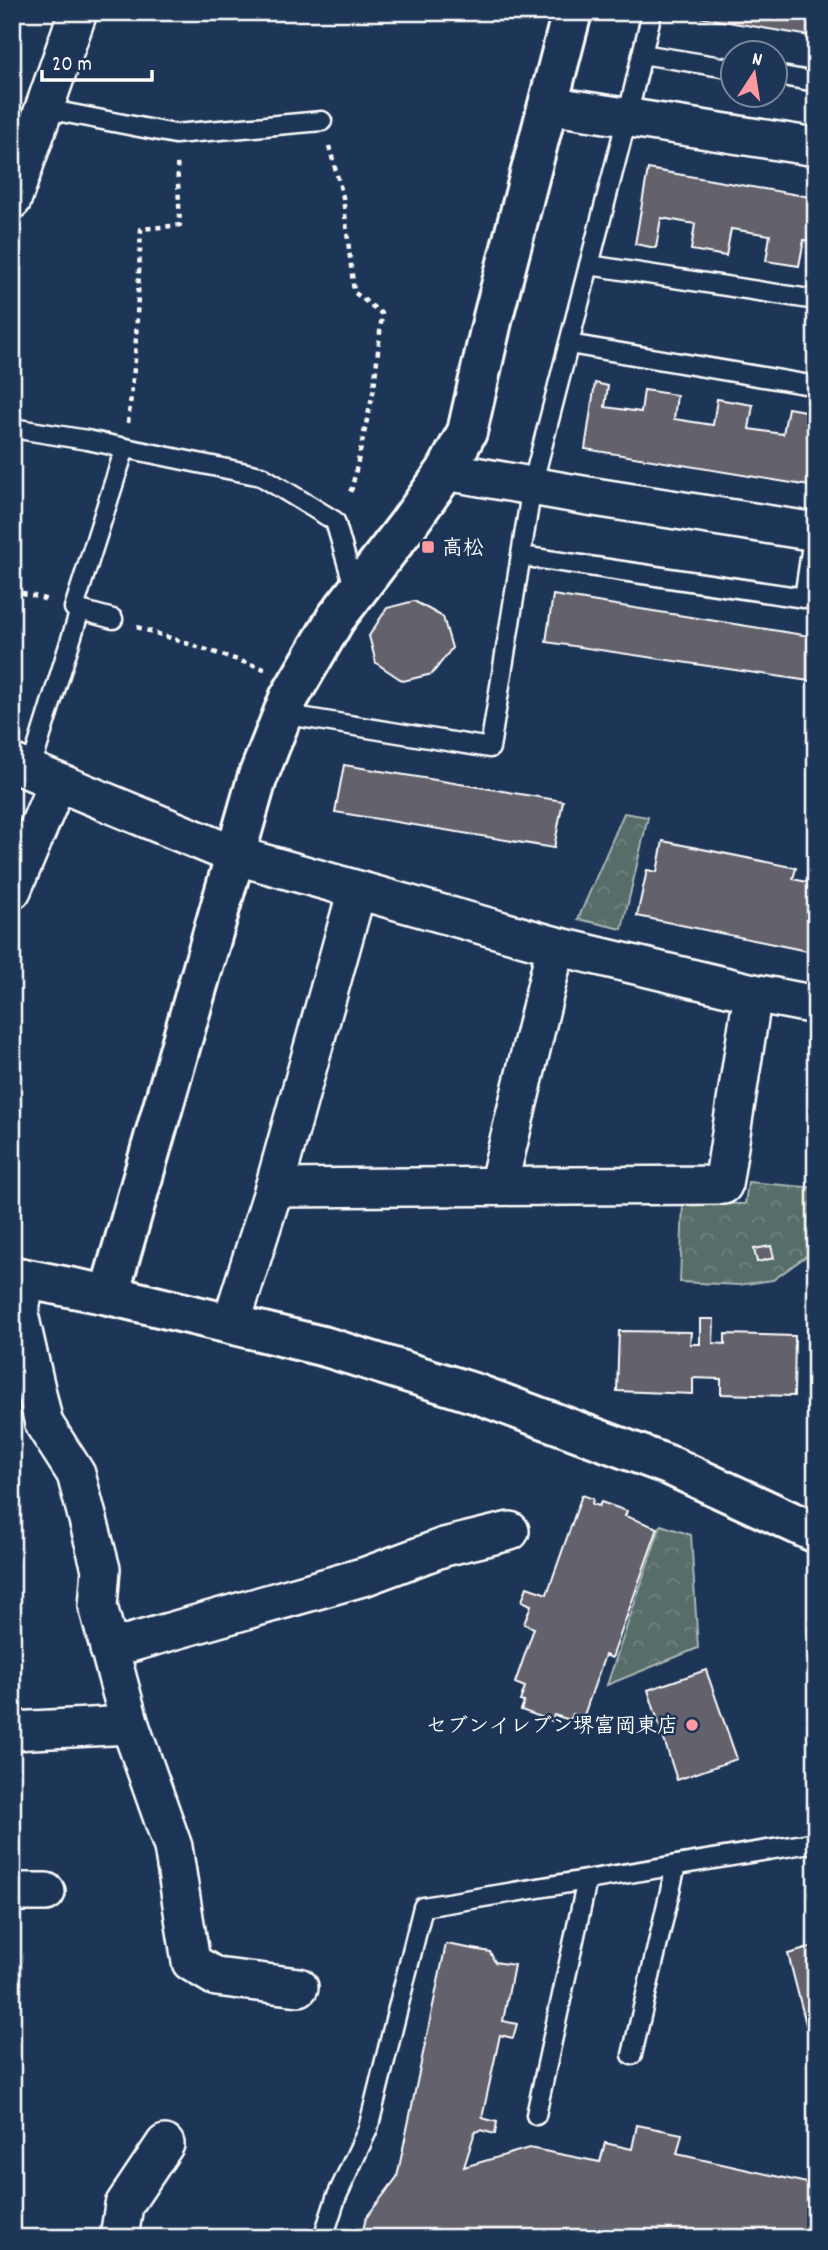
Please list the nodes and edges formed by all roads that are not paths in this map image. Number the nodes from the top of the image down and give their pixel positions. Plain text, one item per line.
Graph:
1 (78, 12) edge
2 (572, 12) edge
3 (652, 12) edge
4 (642, 54) junction
5 (720, 67) edge
6 (790, 78) edge
7 (816, 82) edge
8 (548, 105) junction
9 (46, 109) junction
10 (627, 118) junction
11 (322, 121) road end
12 (816, 147) edge
13 (12, 200) edge
14 (589, 265) junction
15 (816, 300) edge
16 (569, 344) junction
17 (816, 386) edge
18 (12, 428) edge
19 (125, 448) junction
20 (446, 471) junction
21 (532, 486) junction
22 (815, 532) edge
23 (521, 555) junction
24 (355, 590) junction
25 (74, 608) dead end
26 (113, 619) road end
27 (291, 697) junction
28 (33, 773) edge
29 (234, 855) junction
30 (357, 890) junction
31 (12, 891) edge
32 (556, 946) junction
33 (753, 993) junction
34 (816, 1005) edge
35 (498, 1186) junction
36 (274, 1188) junction
37 (19, 1277) edge
38 (109, 1295) junction
39 (231, 1324) junction
40 (510, 1531) dead end
41 (816, 1533) edge
42 (109, 1649) junction
43 (130, 1726) junction
44 (12, 1731) edge
45 (816, 1842) edge
46 (677, 1865) junction
47 (587, 1880) junction
48 (299, 1987) dead end
49 (632, 2055) dead end
50 (536, 2115) dead end
51 (165, 2144) dead end
52 (119, 2238) edge
53 (323, 2238) edge

1 - 9 street
2 - 8 street
3 - 4 lane
4 - 5 lane
4 - 10 lane
6 - 7 lane
8 - 10 street
8 - 20 street
9 - 11 lane
9 - 13 street
10 - 12 street
10 - 14 lane
14 - 15 lane
14 - 16 lane
16 - 17 lane
16 - 21 lane
18 - 19 lane
19 - 24 lane
19 - 25 lane
20 - 21 street
20 - 24 street
21 - 22 street
21 - 23 lane
22 - 23 lane
23 - 27 lane
24 - 27 street
26 - 28 lane
27 - 29 street
28 - 29 street
28 - 31 street
29 - 30 street
29 - 38 street
30 - 32 street
30 - 36 street
32 - 33 street
32 - 35 street
33 - 34 street
33 - 35 street
35 - 36 street
36 - 39 street
37 - 38 street
37 - 42 street
38 - 39 street
39 - 41 street
40 - 42 street
42 - 43 street
43 - 44 street
43 - 48 street
45 - 46 lane
46 - 47 lane
46 - 49 lane
47 - 50 lane
47 - 53 lane
51 - 52 street

